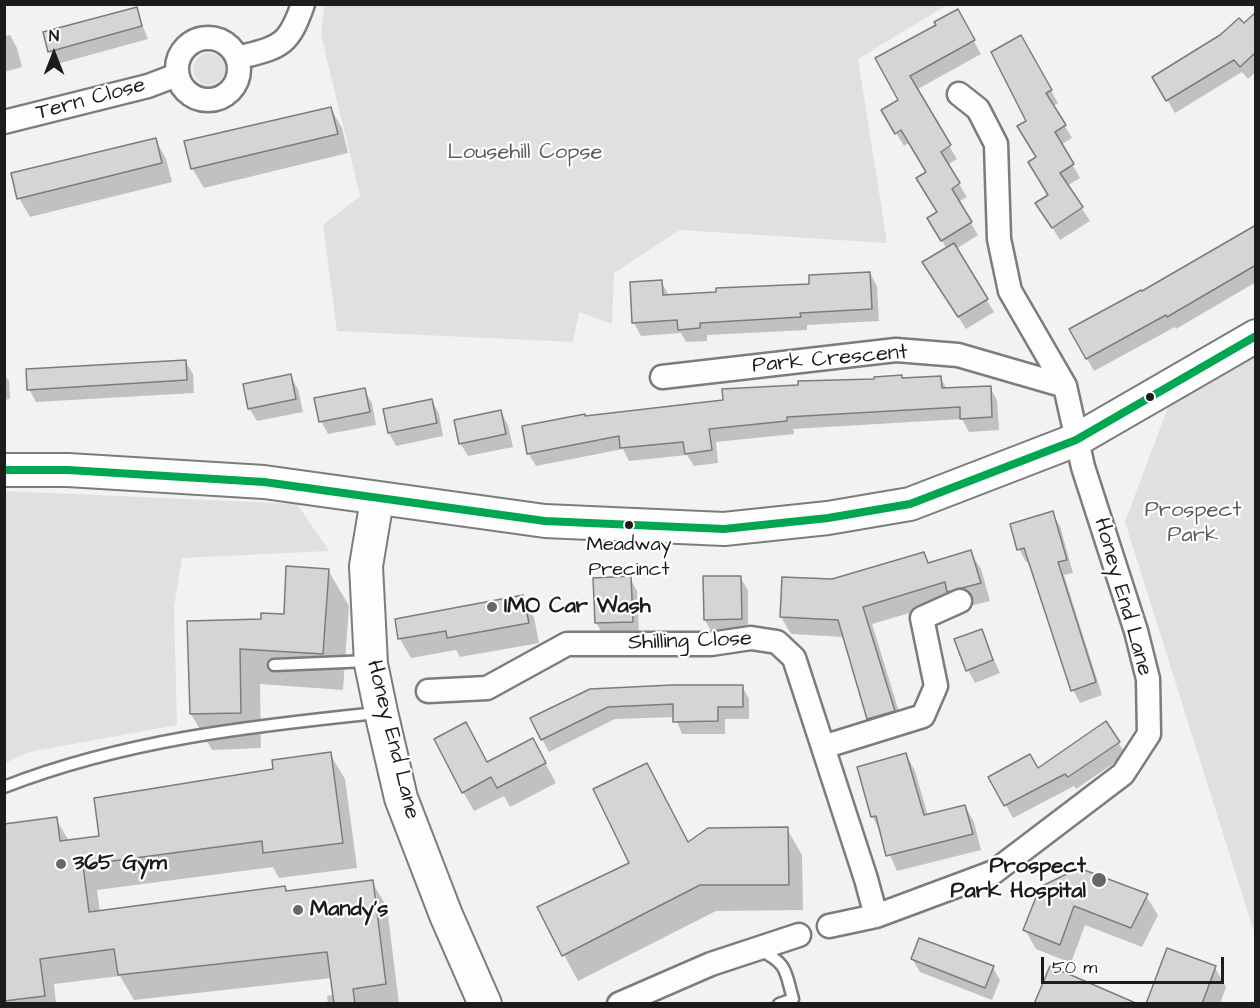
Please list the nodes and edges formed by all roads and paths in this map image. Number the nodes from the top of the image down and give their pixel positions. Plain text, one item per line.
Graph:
1 (303, 4) edge
2 (237, 58) junction
3 (177, 75) junction
4 (959, 94) dead end
5 (4, 122) edge
6 (1256, 336) edge
7 (662, 377) dead end
8 (1065, 386) junction
9 (1076, 440) junction
10 (4, 470) edge
11 (377, 500) junction
12 (960, 601) dead end
13 (371, 661) junction
14 (274, 665) dead end
15 (428, 691) dead end
16 (381, 712) junction
17 (823, 747) junction
18 (4, 787) edge
19 (876, 916) junction
20 (829, 926) dead end
21 (799, 935) dead end
22 (759, 950) junction
23 (485, 1004) edge
24 (619, 1004) edge
25 (779, 1004) edge

1 - 2 street
2 - 3 street
2 - 3 street
3 - 5 street, Tern Close
4 - 8 street, Honey End Lane
6 - 9 street
7 - 8 street, Park Crescent
8 - 9 street, Honey End Lane
9 - 11 street
9 - 19 street, Honey End Lane
10 - 11 street
11 - 13 street, Honey End Lane
12 - 17 street
13 - 14 lane
13 - 16 street, Honey End Lane
15 - 17 street, Shilling Close
16 - 18 lane
16 - 23 street, Honey End Lane
17 - 19 street, Shilling Close
19 - 20 street, Honey End Lane
21 - 22 street
22 - 24 street
22 - 25 lane

